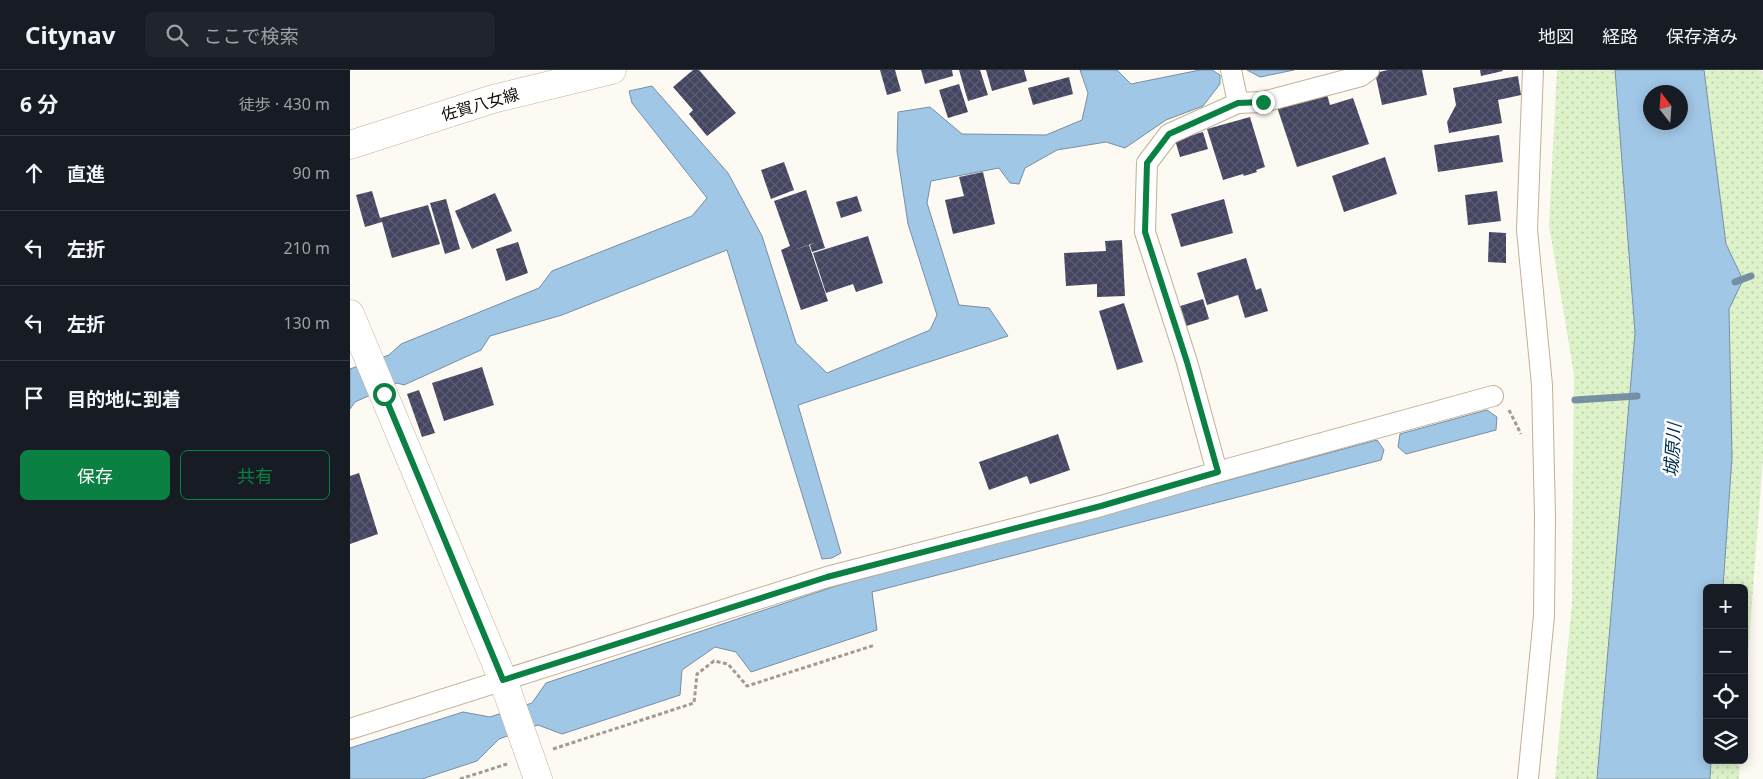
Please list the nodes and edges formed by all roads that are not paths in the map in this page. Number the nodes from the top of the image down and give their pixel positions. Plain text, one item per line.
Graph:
1 (612, 70) edge
2 (1231, 70) edge
3 (1369, 70) edge
4 (1533, 70) edge
5 (1238, 103) junction
6 (350, 145) edge
7 (350, 314) edge
8 (1493, 396) dead end
9 (1218, 472) junction
10 (506, 689) junction
11 (350, 729) edge
12 (531, 758) edge
13 (1528, 779) edge

1 - 6 street, 佐賀八女線
2 - 5 street
3 - 5 street
4 - 13 street
5 - 9 street
7 - 10 street
8 - 9 street
9 - 10 street
10 - 11 street
10 - 12 street

